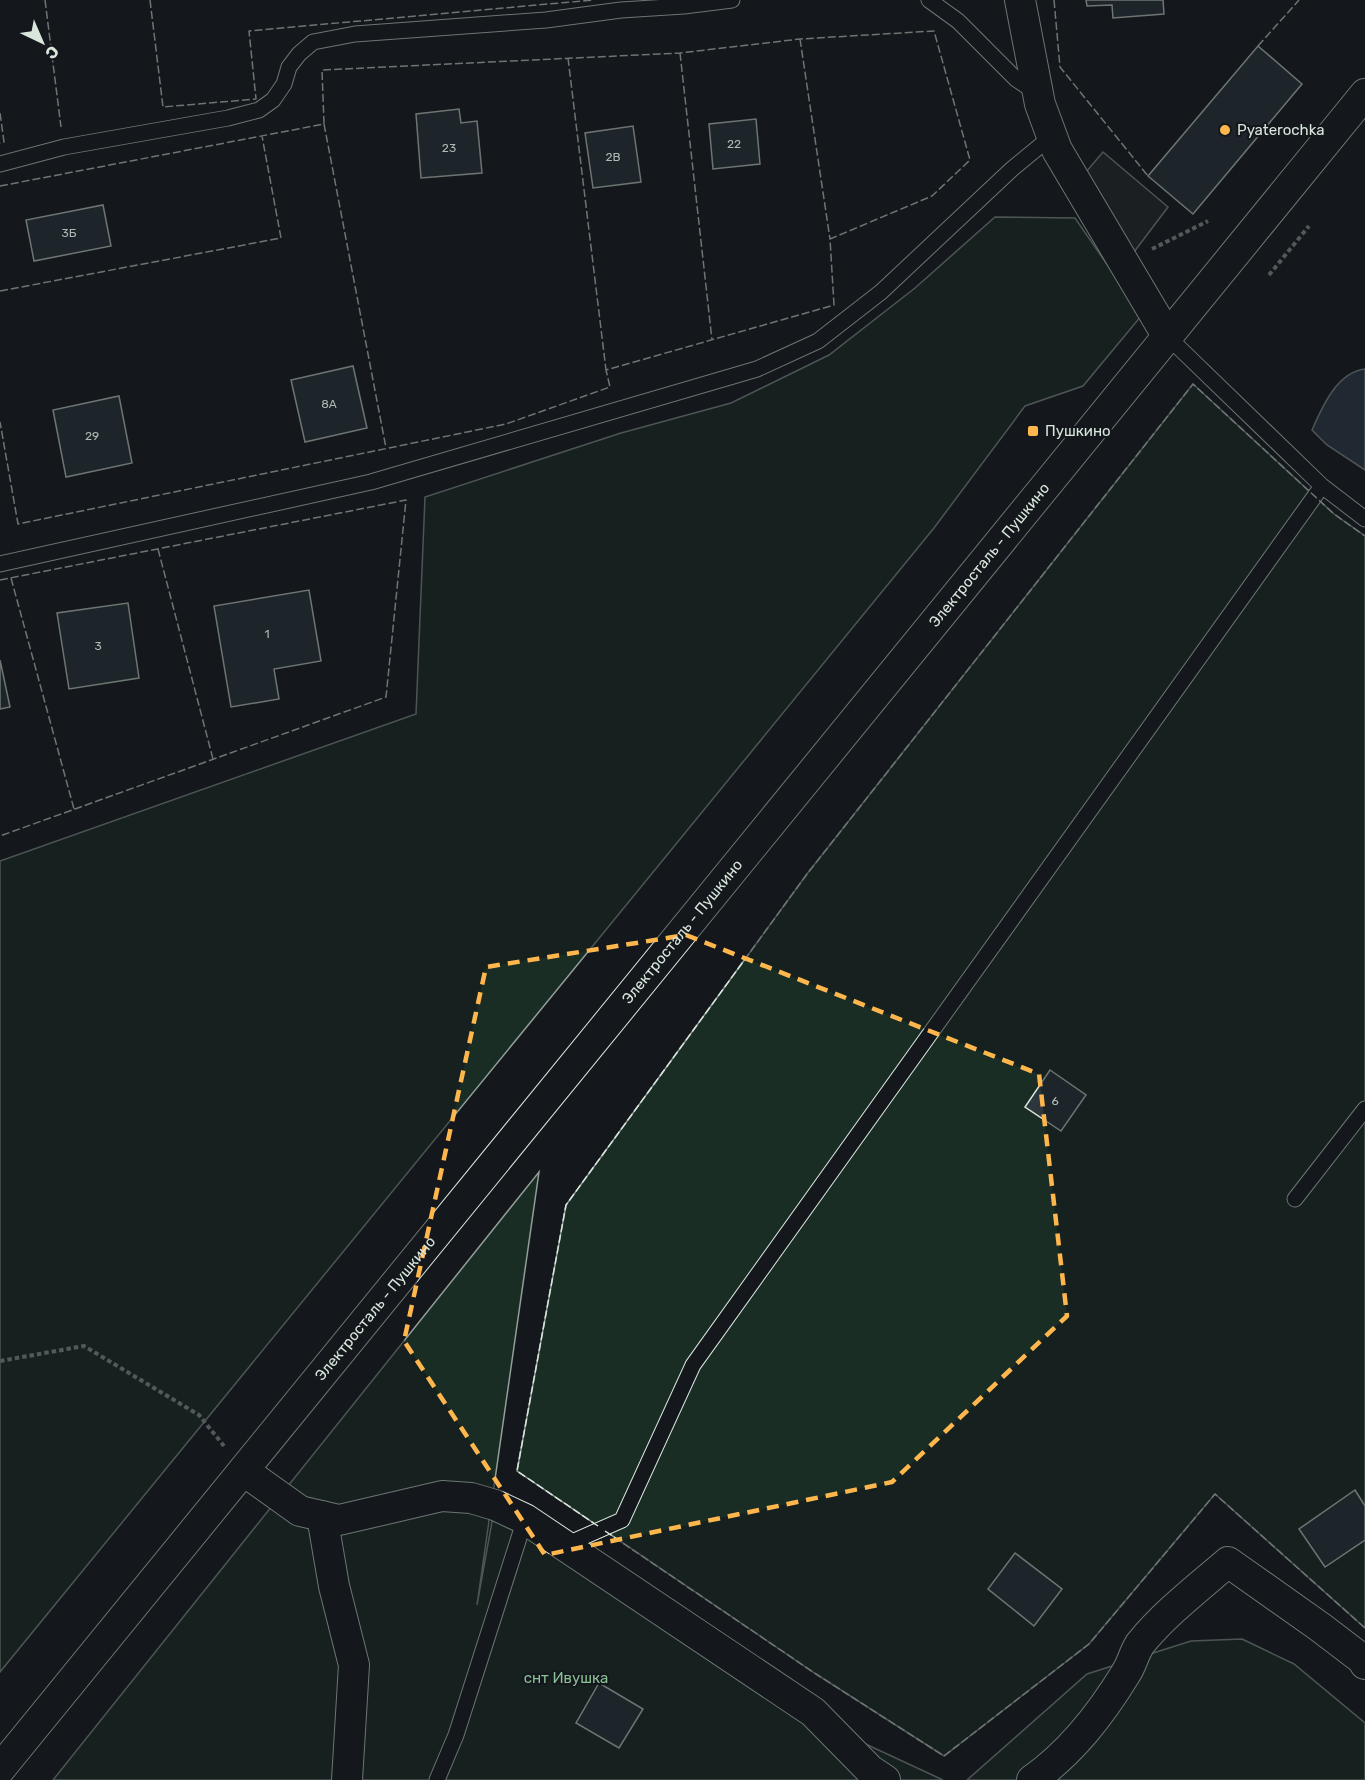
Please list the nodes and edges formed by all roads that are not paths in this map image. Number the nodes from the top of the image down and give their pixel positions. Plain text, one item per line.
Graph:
1 (732, 0) edge
2 (929, 0) edge
3 (1020, 0) edge
4 (1038, 94) junction
5 (1365, 94) edge
6 (1052, 136) junction
7 (0, 164) edge
8 (1168, 337) junction
9 (1322, 486) junction
10 (1365, 519) edge
11 (0, 563) edge
12 (1365, 1109) edge
13 (1295, 1199) dead end
14 (244, 1471) junction
15 (322, 1516) junction
16 (525, 1519) junction
17 (563, 1546) junction
18 (1365, 1664) edge
19 (0, 1769) edge
20 (347, 1780) edge
21 (437, 1780) edge
22 (885, 1780) edge
23 (1032, 1780) edge

1 - 7 lane
2 - 4 lane
3 - 4 street
4 - 6 street
5 - 8 street, Электросталь - Пушкино
6 - 8 street
6 - 11 lane
8 - 9 lane
8 - 14 street, Электросталь - Пушкино
9 - 10 lane
9 - 17 lane
12 - 13 lane
14 - 15 street
14 - 19 street, Электросталь - Пушкино
15 - 16 street
15 - 20 street
16 - 17 street
16 - 21 lane
17 - 22 street
18 - 23 street

